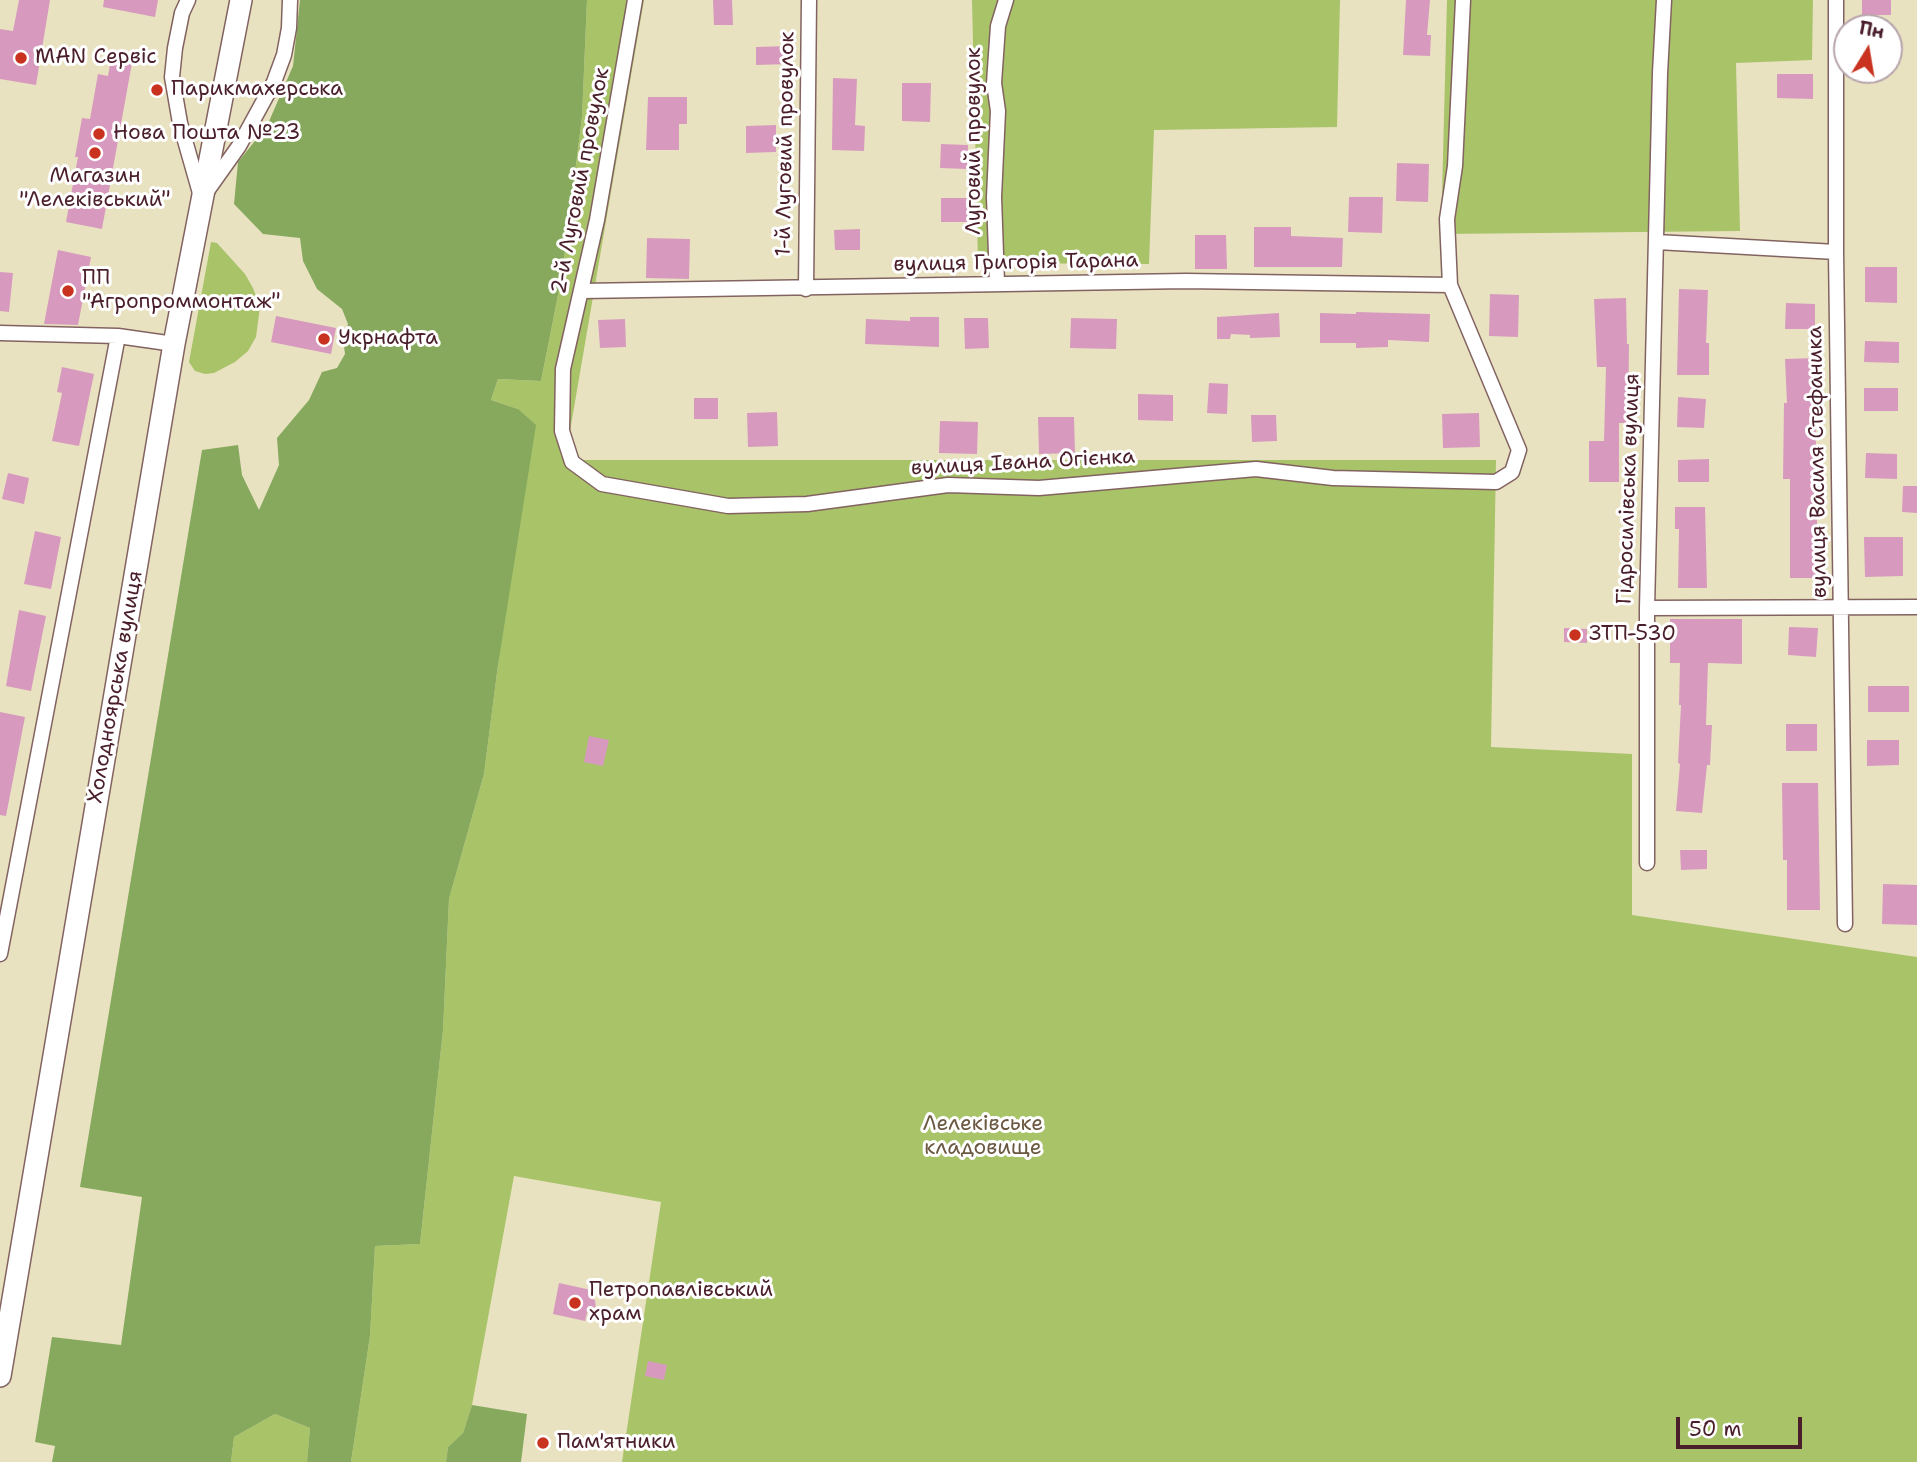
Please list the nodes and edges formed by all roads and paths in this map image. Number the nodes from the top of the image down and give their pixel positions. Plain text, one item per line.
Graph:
1 (188, 0) edge
2 (241, 0) edge
3 (290, 0) edge
4 (635, 0) edge
5 (809, 0) edge
6 (1006, 0) edge
7 (1463, 0) edge
8 (1664, 0) edge
9 (1836, 0) edge
10 (202, 198) junction
11 (1657, 242) junction
12 (1836, 252) junction
13 (997, 283) junction
14 (1450, 285) junction
15 (806, 289) junction
16 (582, 291) junction
17 (0, 334) edge
18 (118, 336) junction
19 (174, 344) junction
20 (563, 369) joint
21 (1841, 606) junction
22 (1917, 607) edge
23 (1647, 608) junction
24 (1647, 863) dead end
25 (1845, 924) dead end
26 (0, 954) edge
27 (4, 1324) edge
28 (0, 1376) edge

1 - 10 street
2 - 10 main road, Холодноярська вулиця
3 - 10 street
4 - 16 street, 2-й Луговий провулок
5 - 15 street, 1-й Луговий провулок
6 - 13 street, Луговий провулок
7 - 14 street
8 - 11 street, Гідросилівська вулиця
9 - 12 street, вулиця Василя Стефаника
10 - 19 main road, Холодноярська вулиця
11 - 12 street
11 - 23 street, Гідросилівська вулиця
12 - 21 street, вулиця Василя Стефаника
13 - 14 street, вулиця Григорія Тарана
13 - 15 street, вулиця Григорія Тарана
14 - 20 street, вулиця Івана Огієнка
15 - 16 street, вулиця Григорія Тарана
16 - 20 street, 2-й Луговий провулок
17 - 18 street
18 - 19 street
18 - 26 street
19 - 27 main road, Холодноярська вулиця
21 - 22 street
21 - 23 street
21 - 25 street, вулиця Василя Стефаника
23 - 24 street, Гідросилівська вулиця
27 - 28 main road, Холодноярська вулиця

